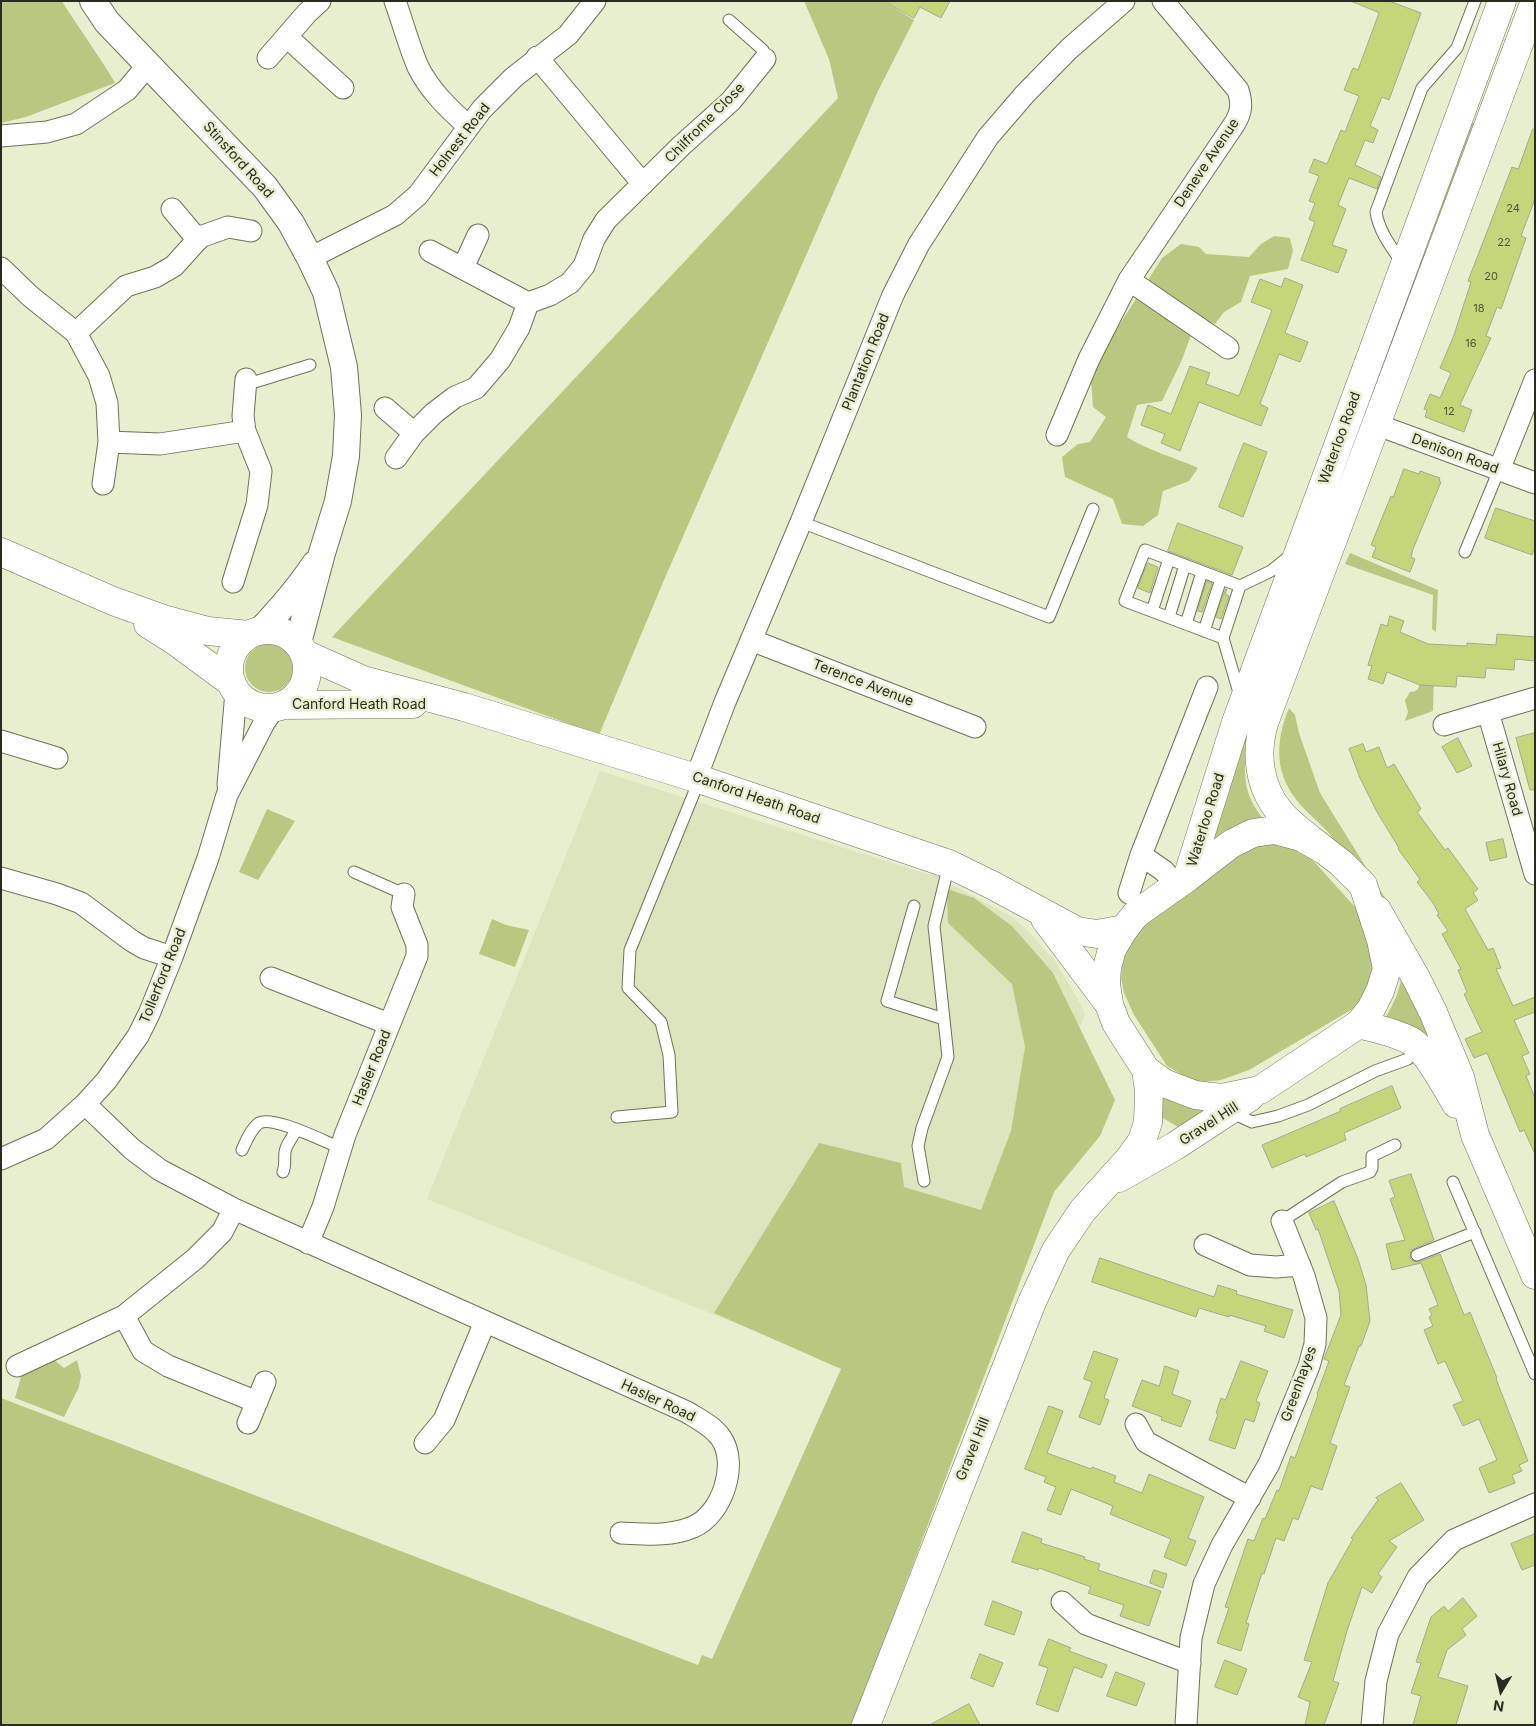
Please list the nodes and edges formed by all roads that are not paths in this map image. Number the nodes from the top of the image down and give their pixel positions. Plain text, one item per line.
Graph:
1 (93, 1) edge
2 (320, 1) edge
3 (395, 1) edge
4 (595, 1) edge
5 (1124, 1) edge
6 (1163, 1) edge
7 (1475, 1) edge
8 (1503, 1) edge
9 (1534, 4) edge
10 (729, 20) dead end
11 (286, 37) junction
12 (538, 57) junction
13 (268, 58) dead end
14 (765, 59) joint
15 (148, 65) junction
16 (343, 88) dead end
17 (468, 126) junction
18 (1, 136) edge
19 (643, 184) junction
20 (172, 209) dead end
21 (251, 231) dead end
22 (478, 235) dead end
23 (198, 240) junction
24 (430, 250) dead end
25 (310, 258) junction
26 (1404, 266) junction
27 (1, 268) edge
28 (463, 268) junction
29 (1129, 280) junction
30 (528, 303) junction
31 (76, 333) junction
32 (1228, 348) dead end
33 (310, 365) dead end
34 (1535, 380) edge
35 (246, 382) joint
36 (385, 408) dead end
37 (1376, 424) junction
38 (245, 431) junction
39 (414, 433) junction
40 (1057, 435) dead end
41 (109, 442) junction
42 (396, 458) dead end
43 (1499, 470) junction
44 (1535, 483) edge
45 (103, 484) dead end
46 (1093, 508) dead end
47 (801, 522) junction
48 (1301, 546) junction
49 (1, 552) edge
50 (1465, 552) dead end
51 (322, 553) junction
52 (1169, 559) junction
53 (1185, 565) junction
54 (1202, 572) junction
55 (1221, 579) junction
56 (233, 582) dead end
57 (1240, 586) junction
58 (113, 601) junction
59 (1152, 611) junction
60 (1169, 617) junction
61 (1186, 624) junction
62 (1204, 631) junction
63 (254, 633) junction
64 (1223, 638) junction
65 (751, 640) junction
66 (301, 648) junction
67 (1207, 687) dead end
68 (234, 688) junction
69 (1535, 698) edge
70 (1243, 705) junction
71 (279, 707) junction
72 (464, 707) junction
73 (1488, 712) junction
74 (1444, 725) dead end
75 (975, 727) dead end
76 (1, 742) edge
77 (57, 758) dead end
78 (696, 778) junction
79 (227, 795) junction
80 (1324, 850) junction
81 (1141, 855) junction
82 (949, 864) junction
83 (354, 872) dead end
84 (1535, 874) edge
85 (1, 878) edge
86 (1182, 882) junction
87 (1363, 885) junction
88 (1129, 893) dead end
89 (404, 894) joint
90 (914, 906) dead end
91 (1040, 912) junction
92 (1124, 929) junction
93 (172, 956) junction
94 (271, 978) dead end
95 (1109, 1004) junction
96 (944, 1020) junction
97 (389, 1024) junction
98 (1359, 1024) junction
99 (1408, 1059) dead end
100 (1146, 1070) junction
101 (1260, 1090) junction
102 (85, 1104) junction
103 (1230, 1110) junction
104 (617, 1118) dead end
105 (296, 1130) junction
106 (1475, 1135) junction
107 (1395, 1145) dead end
108 (341, 1148) junction
109 (242, 1150) dead end
110 (1, 1159) edge
111 (283, 1172) dead end
112 (924, 1182) dead end
113 (1453, 1182) dead end
114 (1104, 1186) junction
115 (234, 1209) junction
116 (1282, 1221) joint
117 (1475, 1232) junction
118 (308, 1243) junction
119 (1205, 1245) dead end
120 (1417, 1254) dead end
121 (1300, 1265) junction
122 (1534, 1268) edge
123 (124, 1316) junction
124 (485, 1322) junction
125 (17, 1366) dead end
126 (1535, 1374) edge
127 (265, 1382) dead end
128 (257, 1402) junction
129 (248, 1423) dead end
130 (1136, 1424) dead end
131 (425, 1443) dead end
132 (1250, 1498) junction
133 (1535, 1504) edge
134 (621, 1534) dead end
135 (1062, 1602) dead end
136 (1190, 1662) junction
137 (866, 1725) edge
138 (1186, 1725) edge
139 (1372, 1725) edge

1 - 15 street, Stinsford Road
2 - 11 street
3 - 17 street
4 - 12 street, Holnest Road
5 - 47 street, Plantation Road
6 - 29 street, Deneve Avenue
7 - 26 lane
8 - 9 street
8 - 26 main road, Waterloo Road
9 - 37 main road, Waterloo Road
10 - 14 lane
11 - 13 street
11 - 16 street
12 - 17 street, Holnest Road
12 - 19 street
14 - 19 street, Chilfrome Close
15 - 18 street
15 - 25 street, Stinsford Road
17 - 25 street, Holnest Road
19 - 30 street, Chilfrome Close
20 - 23 street
21 - 23 street
22 - 28 street
23 - 31 street
24 - 28 street
25 - 51 street, Stinsford Road
26 - 48 main road, Waterloo Road
27 - 31 street
28 - 30 street
29 - 32 street
29 - 40 street, Deneve Avenue
30 - 39 street
31 - 41 street
33 - 35 lane
34 - 43 street
35 - 38 street
36 - 39 street
37 - 43 street, Denison Road
37 - 80 main road, Waterloo Road
38 - 41 street
38 - 56 street
39 - 42 street
41 - 45 street
43 - 44 street, Denison Road
43 - 50 lane
46 - 47 lane
47 - 65 street, Plantation Road
48 - 57 lane
48 - 70 main road, Waterloo Road
49 - 58 main road
51 - 63 street, Stinsford Road
51 - 66 street, Stinsford Road
52 - 53 lane
52 - 59 lane
52 - 59 lane
53 - 54 lane
53 - 60 lane
54 - 55 lane
54 - 61 lane
55 - 57 lane
55 - 62 lane
57 - 64 lane
58 - 63 main road
58 - 68 main road
59 - 60 lane
60 - 61 lane
61 - 62 lane
62 - 64 lane
63 - 66 main road
63 - 68 main road
64 - 70 lane
65 - 75 street, Terence Avenue
65 - 78 street, Plantation Road
66 - 71 main road
66 - 72 main road, Canford Heath Road
67 - 81 street
68 - 71 main road
68 - 79 street, Tollerford Road
69 - 73 street
70 - 86 main road, Waterloo Road
71 - 72 main road, Canford Heath Road
71 - 79 street, Tollerford Road
72 - 78 main road, Canford Heath Road
73 - 74 street
73 - 84 street, Hilary Road
76 - 77 street
78 - 82 main road, Canford Heath Road
78 - 104 lane
79 - 93 street, Tollerford Road
80 - 86 main road
80 - 87 main road
81 - 86 street, Waterloo Road
81 - 88 street
82 - 91 main road, Canford Heath Road
82 - 96 lane
83 - 89 lane
85 - 93 street
86 - 92 main road
87 - 98 main road, Gravel Hill
87 - 106 main road
89 - 97 street, Hasler Road
90 - 96 lane
91 - 92 main road, Canford Heath Road
91 - 95 main road, Canford Heath Road
92 - 95 main road
93 - 102 street, Tollerford Road
94 - 97 street
95 - 100 main road
96 - 112 lane
97 - 108 street, Hasler Road
98 - 101 main road, Gravel Hill
98 - 106 main road
99 - 103 lane
100 - 101 main road
100 - 114 main road, Gravel Hill
101 - 103 main road, Gravel Hill
102 - 110 street, Tollerford Road
102 - 115 street, Hasler Road
103 - 114 main road, Gravel Hill
105 - 108 lane
105 - 109 lane
105 - 111 lane
106 - 122 main road
107 - 116 lane
108 - 118 street, Hasler Road
113 - 117 lane
114 - 137 main road, Gravel Hill
115 - 118 street, Hasler Road
115 - 123 street
116 - 121 street, Greenhayes
117 - 120 lane
117 - 126 lane
118 - 124 street, Hasler Road
119 - 121 street
121 - 132 street, Greenhayes
123 - 125 street
123 - 128 street
124 - 131 street
124 - 134 street, Hasler Road
127 - 128 street
128 - 129 street
130 - 132 street
132 - 136 street, Greenhayes
133 - 139 street
135 - 136 street
136 - 138 street, Greenhayes

